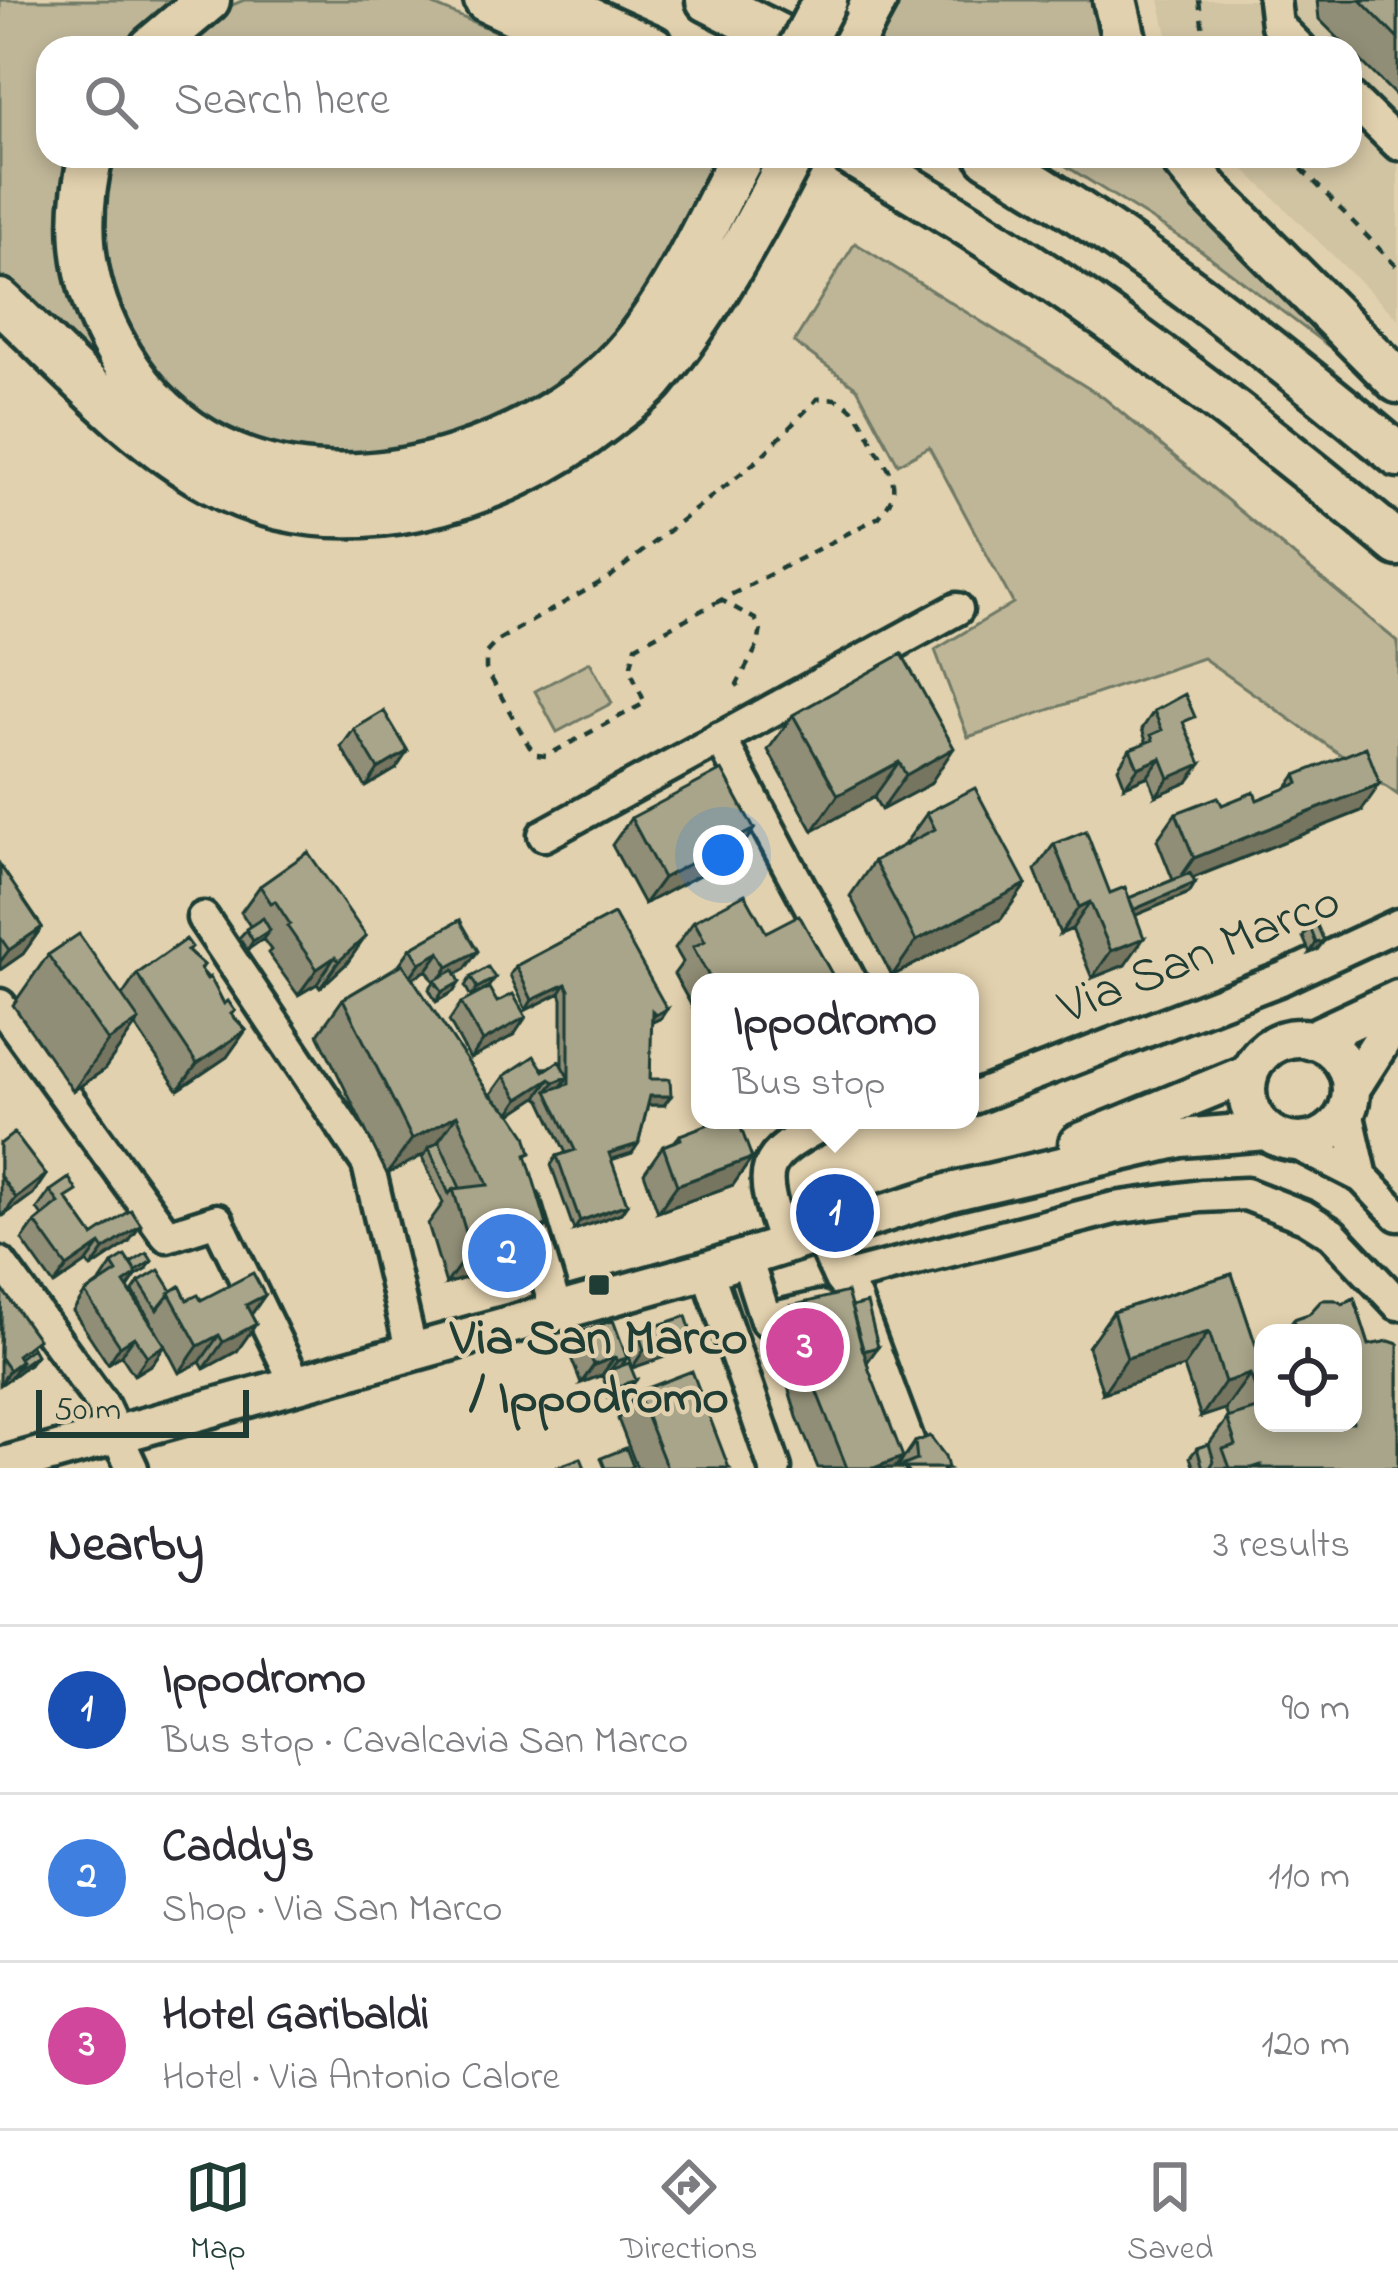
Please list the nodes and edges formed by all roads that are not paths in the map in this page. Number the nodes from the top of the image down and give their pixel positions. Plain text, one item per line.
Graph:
1 (208, 0) edge
2 (486, 0) edge
3 (547, 0) edge
4 (708, 0) edge
5 (825, 0) edge
6 (874, 0) edge
7 (1115, 0) edge
8 (1274, 0) edge
9 (165, 36) edge
10 (563, 36) edge
11 (626, 36) edge
12 (778, 36) edge
13 (807, 36) edge
14 (855, 36) edge
15 (1123, 36) edge
16 (1287, 36) edge
17 (1362, 109) edge
18 (1398, 144) edge
19 (89, 168) edge
20 (786, 168) edge
21 (870, 168) edge
22 (1006, 168) edge
23 (1190, 168) edge
24 (734, 171) edge
25 (0, 301) edge
26 (1398, 381) edge
27 (1398, 455) edge
28 (1398, 544) edge
29 (957, 609) dead end
30 (721, 738) junction
31 (544, 835) dead end
32 (202, 918) dead end
33 (1398, 925) edge
34 (846, 973) edge
35 (1398, 999) edge
36 (0, 1005) edge
37 (1398, 1015) edge
38 (1310, 1040) junction
39 (1250, 1073) junction
40 (979, 1096) edge
41 (1349, 1100) junction
42 (815, 1129) edge
43 (1277, 1136) junction
44 (1362, 1177) junction
45 (517, 1178) edge
46 (951, 1192) junction
47 (1398, 1215) edge
48 (802, 1239) junction
49 (746, 1258) junction
50 (0, 1263) edge
51 (707, 1270) junction
52 (847, 1288) junction
53 (1398, 1304) edge
54 (556, 1312) junction
55 (412, 1353) junction
56 (297, 1386) junction
57 (125, 1451) edge
58 (0, 1466) edge
59 (776, 1468) edge
60 (927, 1468) edge

1 - 9 highway
2 - 10 highway
3 - 11 highway
4 - 12 highway
5 - 13 highway, bridge
6 - 14 highway
7 - 15 highway
8 - 16 street
17 - 18 street
19 - 24 highway
20 - 25 highway
21 - 28 highway
22 - 27 highway
23 - 26 highway
29 - 30 street
30 - 31 street
30 - 34 street
32 - 55 street
33 - 40 street, Via San Marco
35 - 38 main road
36 - 56 street
37 - 41 main road
38 - 39 main road
38 - 41 main road
39 - 43 main road
39 - 46 main road
41 - 43 main road
41 - 44 street
42 - 48 street
43 - 44 street
43 - 46 main road
44 - 47 street
45 - 54 street
46 - 48 main road
48 - 49 main road
48 - 52 street
49 - 51 main road
49 - 52 street
50 - 57 street
51 - 54 main road
51 - 59 street
52 - 53 street
52 - 60 street
54 - 55 main road
55 - 56 main road
56 - 57 main road
57 - 58 main road

